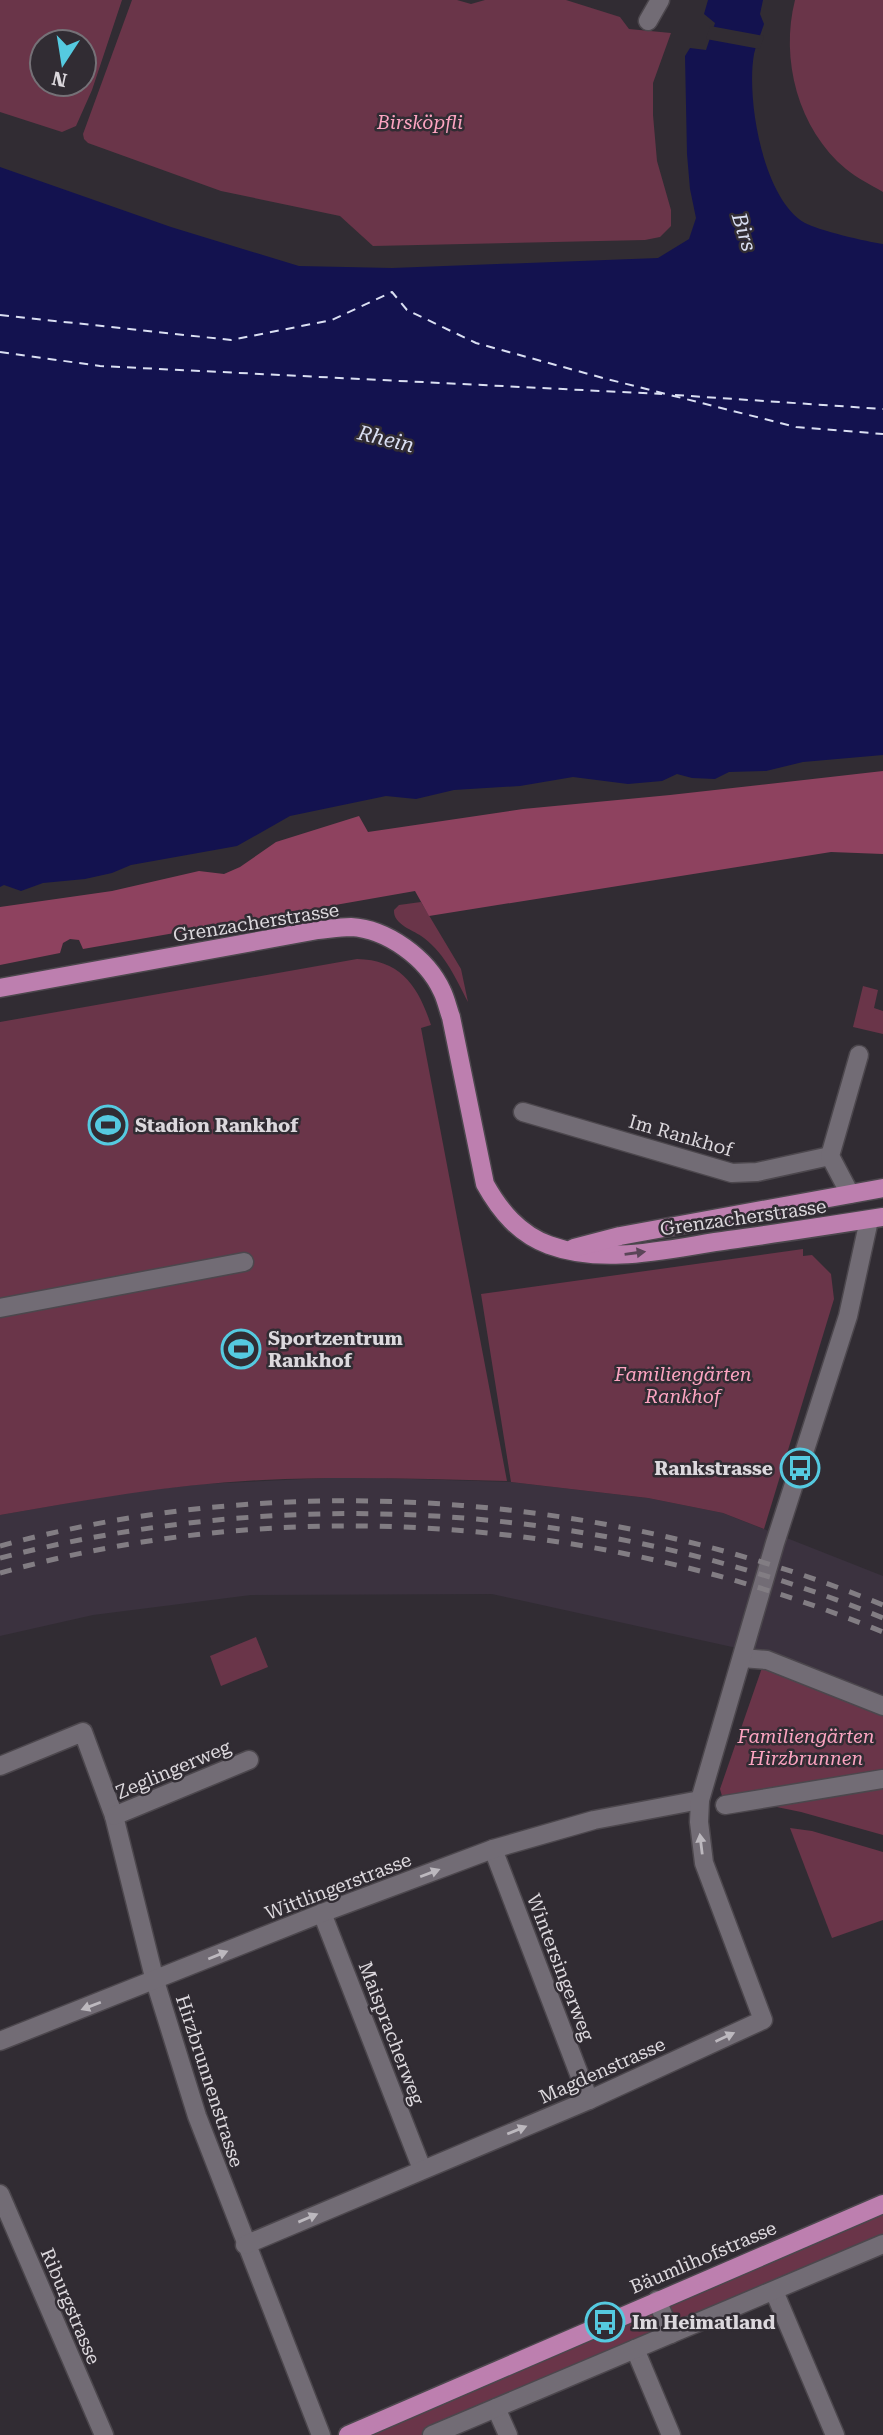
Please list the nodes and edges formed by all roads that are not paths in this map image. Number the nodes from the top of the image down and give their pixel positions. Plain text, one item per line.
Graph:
1 (660, 0) edge
2 (648, 21) dead end
3 (0, 988) edge
4 (859, 1055) dead end
5 (523, 1112) dead end
6 (830, 1157) junction
7 (882, 1184) edge
8 (850, 1194) junction
9 (876, 1218) edge
10 (567, 1250) junction
11 (244, 1262) dead end
12 (0, 1308) edge
13 (742, 1658) junction
14 (883, 1706) edge
15 (249, 1760) dead end
16 (0, 1766) edge
17 (883, 1779) edge
18 (700, 1800) junction
19 (726, 1805) dead end
20 (114, 1816) junction
21 (493, 1849) junction
22 (322, 1913) junction
23 (155, 1981) junction
24 (0, 2041) edge
25 (589, 2100) junction
26 (422, 2169) junction
27 (0, 2194) edge
28 (883, 2204) edge
29 (883, 2244) edge
30 (245, 2245) junction
31 (774, 2291) junction
32 (657, 2300) junction
33 (671, 2334) junction
34 (635, 2349) junction
35 (496, 2408) junction
36 (104, 2435) edge
37 (321, 2435) edge
38 (348, 2435) edge
39 (432, 2435) edge
40 (508, 2435) edge
41 (671, 2435) edge
42 (835, 2435) edge

1 - 2 street
3 - 10 main road, Grenzacherstrasse
4 - 6 street
5 - 6 street, Im Rankhof
6 - 8 street
7 - 8 main road, Grenzacherstrasse
7 - 9 main road
8 - 9 main road
8 - 10 main road, Grenzacherstrasse
10 -> 9 main road, Grenzacherstrasse
9 - 13 street
11 - 12 street
13 - 14 street
13 - 18 street
15 - 20 street, Zeglingerweg
16 - 20 street, Hirzbrunnenstrasse
17 - 19 street
18 - 21 street, Wittlingerstrasse
25 -> 18 street, Magdenstrasse
20 - 23 street, Hirzbrunnenstrasse
22 -> 21 street, Wittlingerstrasse
21 - 25 street, Wintersingerweg
23 -> 22 street, Wittlingerstrasse
22 - 26 street, Maispracherweg
23 -> 24 street, Wittlingerstrasse
23 - 30 street, Hirzbrunnenstrasse
26 -> 25 street, Magdenstrasse
30 -> 26 street, Magdenstrasse
27 - 36 street, Riburgstrasse
28 - 32 main road, Bäumlihofstrasse
29 - 31 street
30 - 37 street, Hirzbrunnenstrasse
31 - 33 street
31 - 42 street
32 - 33 street
32 - 38 main road, Bäumlihofstrasse
33 - 34 street
34 - 35 street
34 - 41 street
35 - 39 street
35 - 40 street

